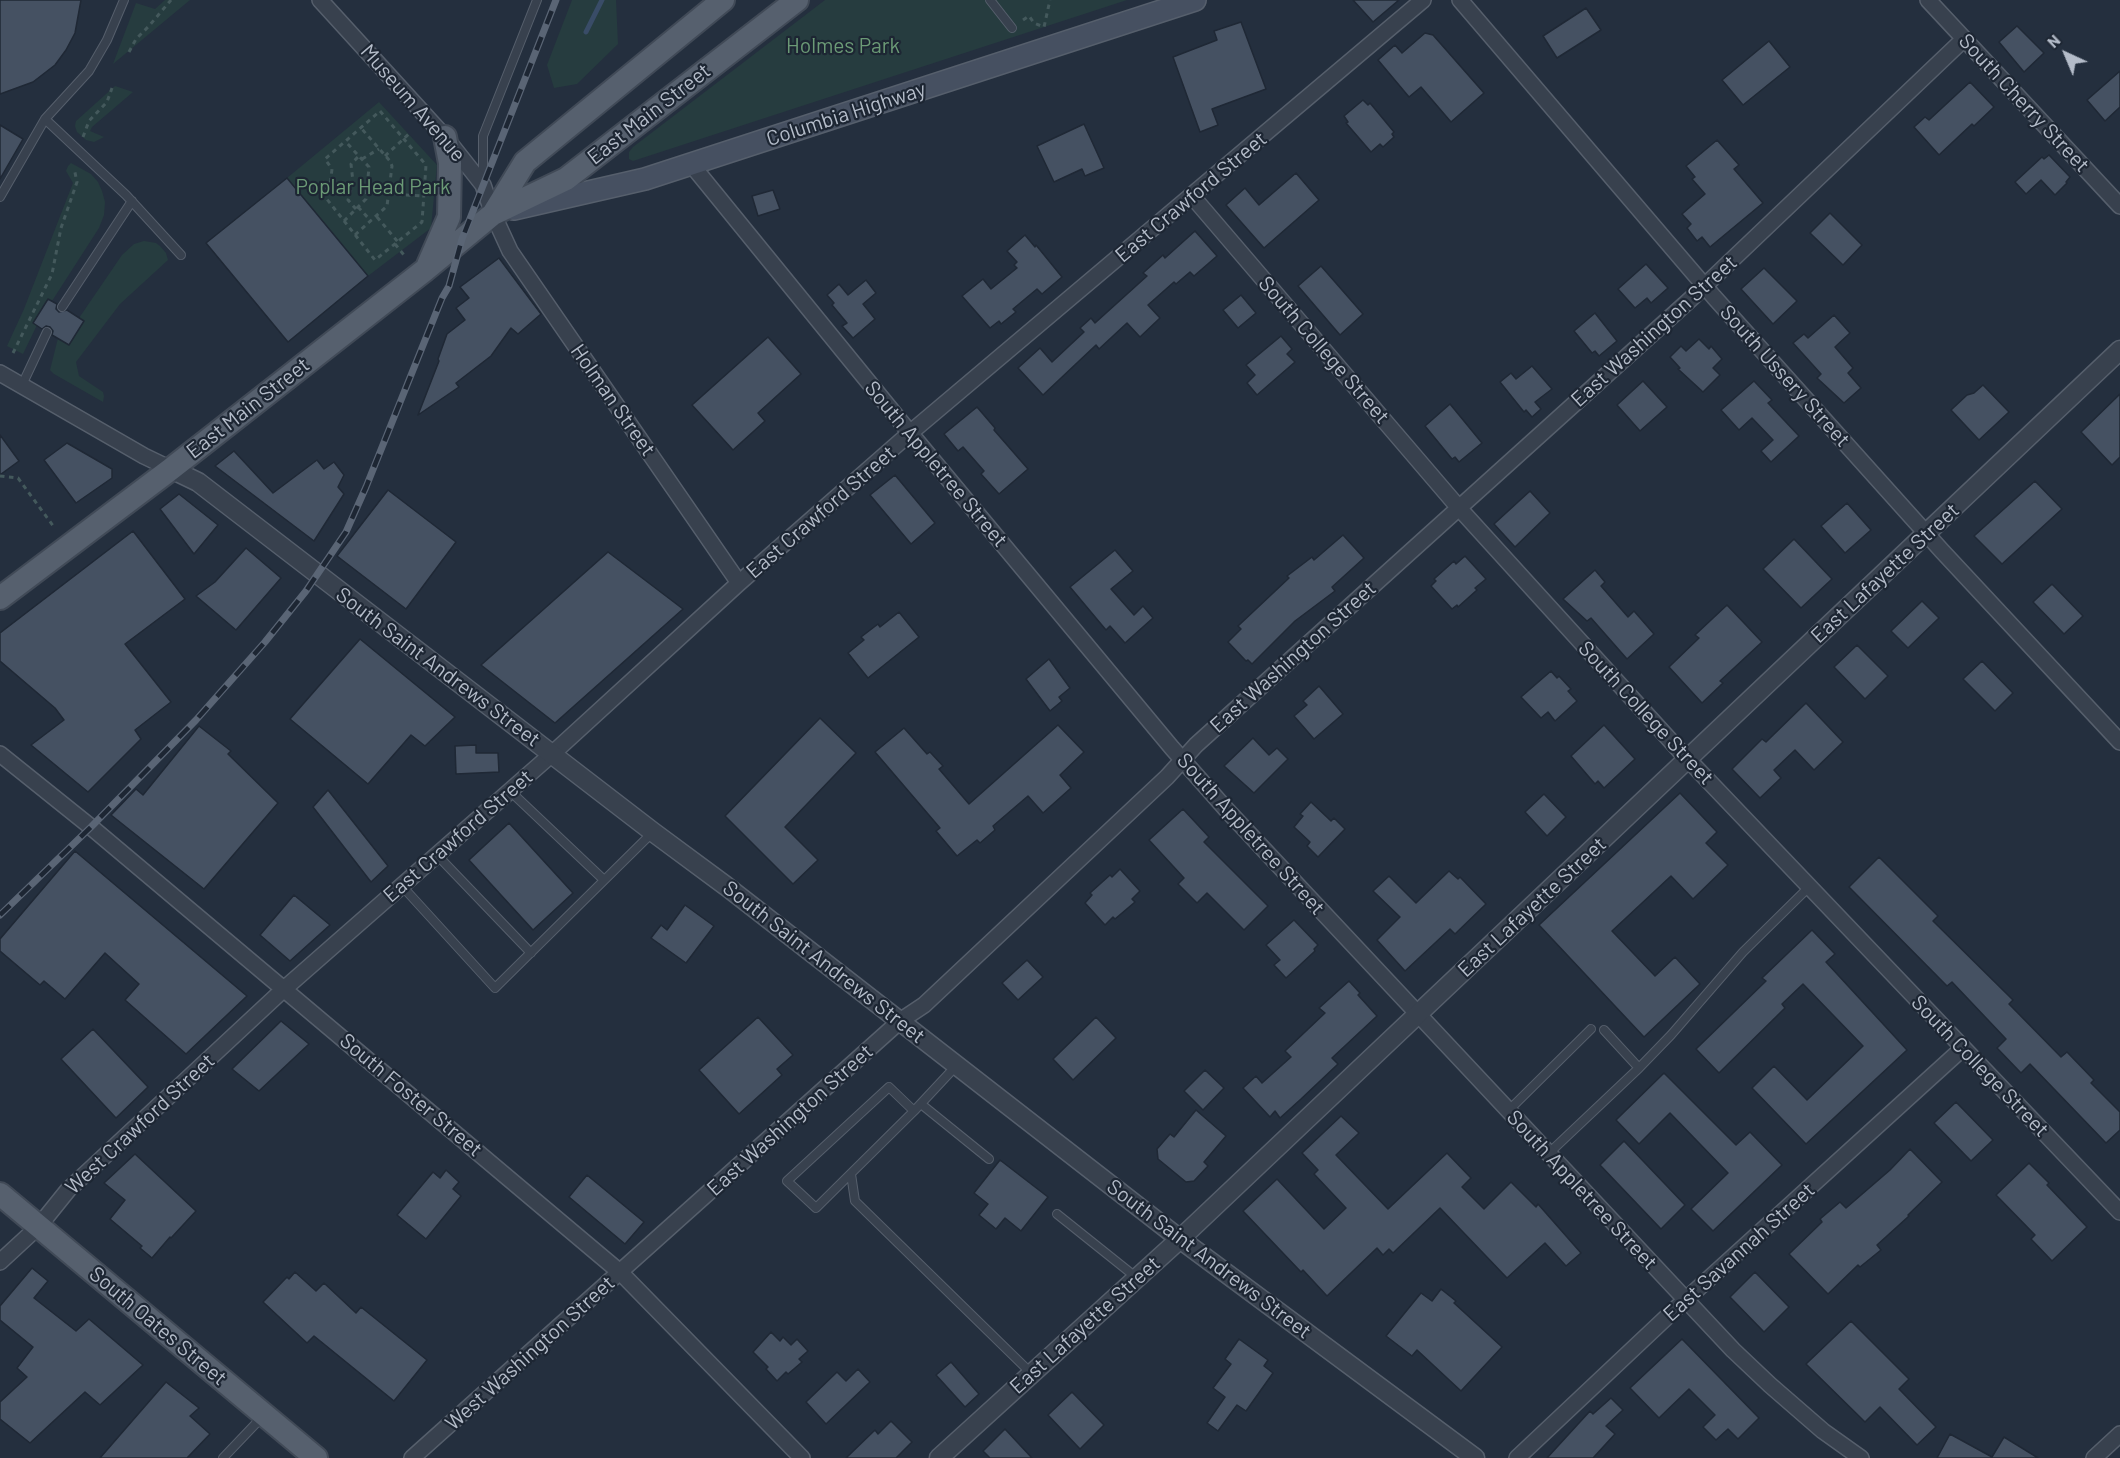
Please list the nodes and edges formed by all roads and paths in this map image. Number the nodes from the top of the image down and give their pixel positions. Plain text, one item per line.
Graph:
1 (124, 0) edge
2 (171, 0) edge
3 (320, 0) edge
4 (537, 0) edge
5 (723, 0) edge
6 (797, 0) edge
7 (990, 0) edge
8 (1050, 0) edge
9 (1423, 0) edge
10 (1461, 0) edge
11 (1928, 0) edge
12 (1188, 1) edge
13 (1012, 28) joint
14 (1964, 39) junction
15 (129, 52) dead end
16 (112, 88) dead end
17 (45, 119) junction
18 (361, 128) junction
19 (411, 132) dead end
20 (445, 136) junction
21 (83, 137) dead end
22 (405, 138) junction
23 (345, 141) junction
24 (379, 149) junction
25 (386, 156) junction
26 (360, 158) junction
27 (691, 164) junction
28 (74, 168) dead end
29 (483, 185) junction
30 (388, 194) junction
31 (424, 196) junction
32 (1192, 196) junction
33 (0, 197) edge
34 (132, 201) junction
35 (2120, 206) edge
36 (357, 208) junction
37 (493, 214) junction
38 (377, 217) junction
39 (344, 221) junction
40 (371, 221) junction
41 (355, 235) junction
42 (396, 243) junction
43 (181, 255) dead end
44 (404, 255) dead end
45 (425, 270) junction
46 (1705, 286) junction
47 (62, 307) dead end
48 (47, 332) dead end
49 (2120, 350) edge
50 (13, 353) dead end
51 (0, 373) edge
52 (22, 385) junction
53 (910, 433) junction
54 (171, 469) junction
55 (0, 476) edge
56 (1459, 508) junction
57 (54, 528) dead end
58 (1927, 534) junction
59 (739, 584) junction
60 (0, 598) edge
61 (2120, 742) edge
62 (0, 754) edge
63 (552, 754) junction
64 (1182, 760) junction
65 (1688, 760) junction
66 (510, 791) junction
67 (653, 832) junction
68 (437, 855) junction
69 (604, 880) junction
70 (402, 886) junction
71 (1809, 887) junction
72 (531, 953) junction
73 (284, 989) junction
74 (1418, 1015) junction
75 (900, 1021) junction
76 (1591, 1029) dead end
77 (1604, 1030) dead end
78 (1963, 1048) junction
79 (957, 1065) junction
80 (1639, 1068) junction
81 (921, 1104) junction
82 (914, 1111) junction
83 (1508, 1111) junction
84 (1548, 1154) junction
85 (988, 1159) dead end
86 (851, 1174) junction
87 (0, 1194) edge
88 (2120, 1212) edge
89 (1057, 1214) dead end
90 (39, 1226) junction
91 (1180, 1239) junction
92 (0, 1262) edge
93 (621, 1273) junction
94 (1137, 1278) junction
95 (1685, 1300) junction
96 (1032, 1374) junction
97 (264, 1415) junction
98 (2120, 1434) edge
99 (223, 1458) edge
100 (316, 1458) edge
101 (412, 1458) edge
102 (802, 1458) edge
103 (939, 1458) edge
104 (1475, 1458) edge
105 (1517, 1458) edge
106 (1861, 1458) edge
107 (2094, 1458) edge

1 - 17 lane
2 - 15 path
3 - 20 street, Museum Avenue
4 - 29 lane
5 - 37 main road, East Main Street
6 - 37 main road, East Main Street
7 - 13 lane
8 - 13 path
9 - 32 street, East Crawford Street
10 - 46 street, South Ussery Street
11 - 14 street, South Cherry Street
12 - 27 main road, Columbia Highway
14 - 35 street, South Cherry Street
14 - 46 street, East Washington Street
16 - 21 path
17 - 33 lane
17 - 34 lane
18 - 22 path
18 - 23 path
18 - 24 path
19 - 22 path
20 - 29 street, Museum Avenue
20 - 45 main road
22 - 25 path
22 - 31 path
23 - 26 path
23 - 39 path
24 - 25 path
24 - 26 path
25 - 30 path
26 - 36 path
26 - 36 path
27 - 37 main road, Columbia Highway
27 - 53 street, South Appletree Street
28 - 50 path
29 - 37 street, Museum Avenue
30 - 31 path
30 - 38 path
31 - 42 path
32 - 53 street, East Crawford Street
32 - 56 street, South College Street
34 - 43 lane
34 - 47 lane
36 - 39 path
36 - 40 path
37 - 45 main road, East Main Street
37 - 59 street, Holman Street
38 - 40 path
38 - 42 path
39 - 41 path
40 - 41 path
41 - 42 path
42 - 44 path
45 - 54 main road, East Main Street
46 - 56 street, East Washington Street
46 - 58 street, South Ussery Street
48 - 52 lane
49 - 58 street, East Lafayette Street
51 - 52 street
52 - 54 street
53 - 59 street, East Crawford Street
53 - 64 street, South Appletree Street
54 - 60 main road, East Main Street
54 - 63 street, South Saint Andrews Street
55 - 57 path
56 - 64 street, East Washington Street
56 - 65 street, South College Street
58 - 61 street, South Ussery Street
58 - 65 street, East Lafayette Street
59 - 63 street, East Crawford Street
62 - 73 street, South Foster Street
63 - 66 street, East Crawford Street
63 - 67 street, South Saint Andrews Street
64 - 74 street, South Appletree Street
64 - 75 street, East Washington Street
65 - 71 street, South College Street
65 - 74 street, East Lafayette Street
66 - 68 street, East Crawford Street
66 - 69 lane
67 - 69 lane
67 - 75 street, South Saint Andrews Street
68 - 70 street, East Crawford Street
68 - 72 lane
69 - 72 lane
70 - 72 lane
70 - 73 street, East Crawford Street
71 - 78 street, South College Street
71 - 80 lane
73 - 90 street, West Crawford Street
73 - 93 street, South Foster Street
74 - 83 street, South Appletree Street
74 - 91 street, East Lafayette Street
75 - 79 street, South Saint Andrews Street
75 - 93 street, East Washington Street
76 - 83 lane
77 - 80 lane
78 - 88 street, South College Street
78 - 95 street, East Savannah Street
79 - 81 lane
79 - 91 street, South Saint Andrews Street
80 - 84 lane
81 - 82 lane
81 - 85 lane
82 - 86 lane
82 - 86 lane
83 - 84 street, South Appletree Street
84 - 95 street, South Appletree Street
86 - 96 lane
87 - 90 main road, South Oates Street
89 - 94 lane
90 - 92 street, West Crawford Street
90 - 97 main road, South Oates Street
91 - 94 street, East Lafayette Street
91 - 104 street, South Saint Andrews Street
93 - 101 street, West Washington Street
93 - 102 street, South Foster Street
94 - 96 street, East Lafayette Street
95 - 105 street, East Savannah Street
95 - 106 street, South Appletree Street
96 - 103 street, East Lafayette Street
97 - 99 lane
97 - 100 main road, South Oates Street
98 - 107 street

